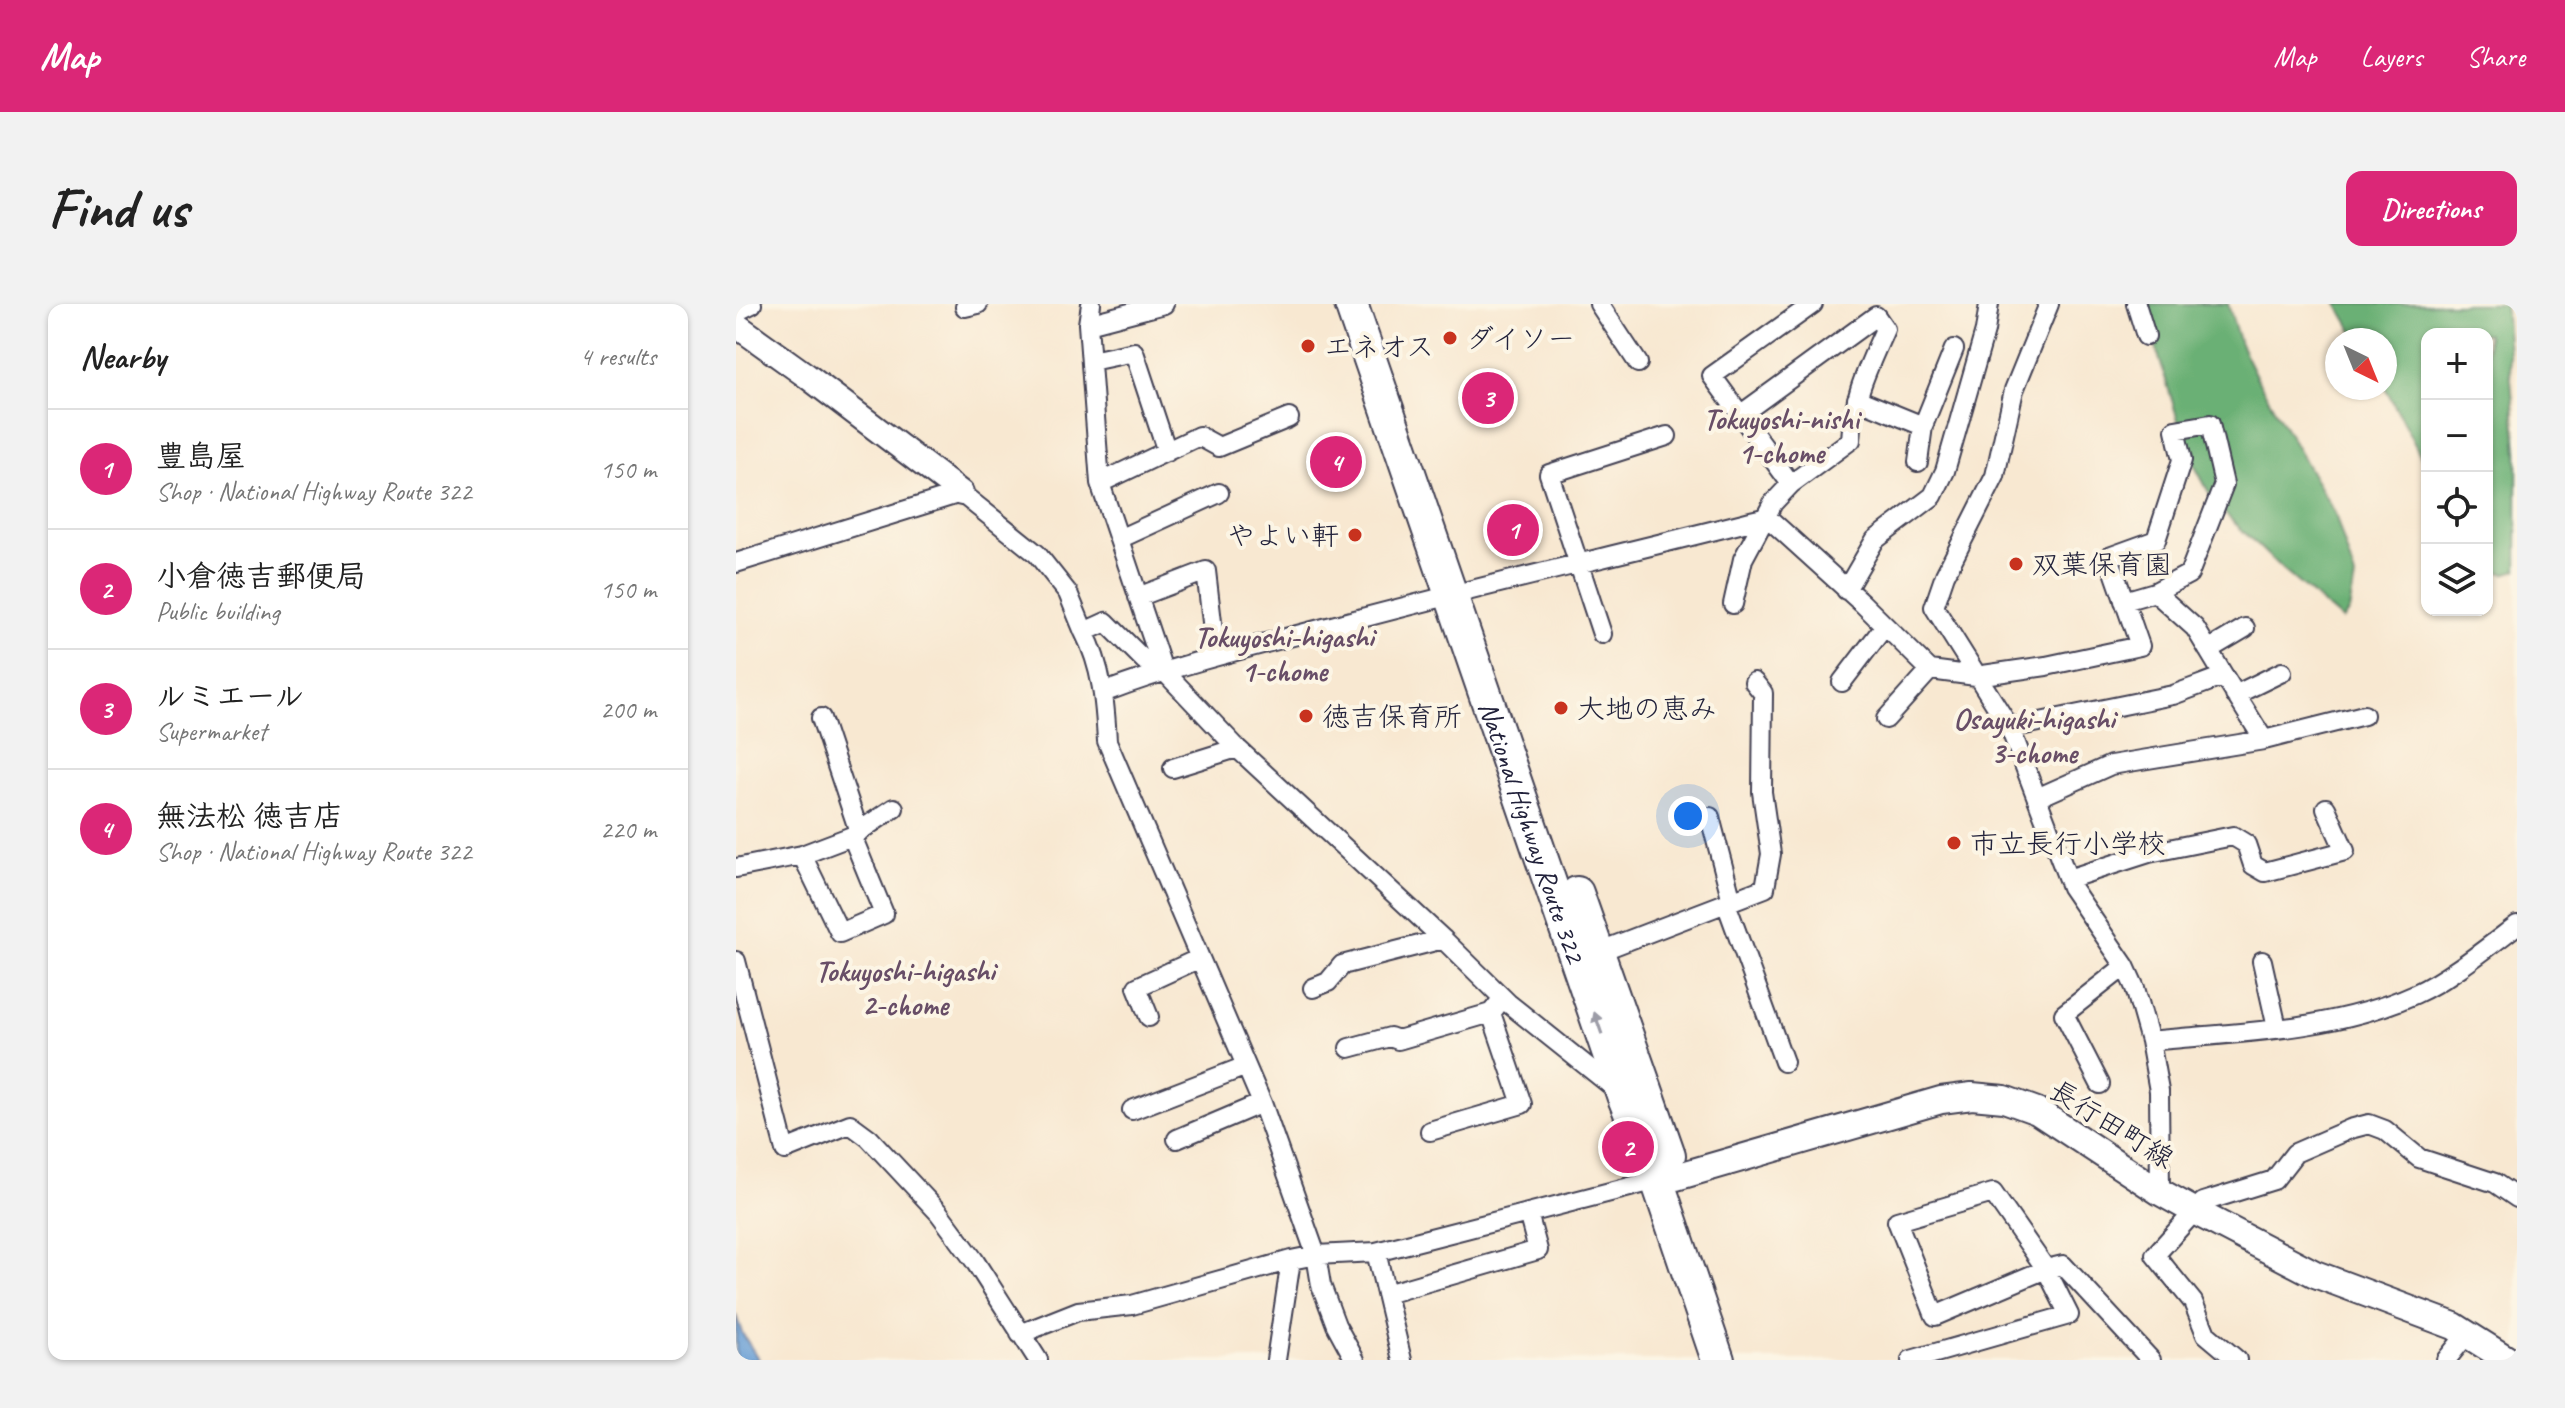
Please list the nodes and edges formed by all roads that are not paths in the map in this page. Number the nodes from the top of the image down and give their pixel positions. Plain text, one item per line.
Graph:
1 (752, 304) edge
2 (1091, 304) edge
3 (1164, 304) edge
4 (1351, 304) edge
5 (1374, 304) edge
6 (1599, 304) edge
7 (1813, 304) edge
8 (1989, 304) edge
9 (2049, 304) edge
10 (2136, 304) edge
11 (736, 312) edge
12 (1088, 324) junction
13 (736, 325) edge
14 (2146, 336) dead end
15 (1954, 349) dead end
16 (1091, 361) junction
17 (1638, 363) dead end
18 (1857, 399) junction
19 (1740, 415) junction
20 (1289, 418) dead end
21 (1923, 426) junction
22 (1667, 436) dead end
23 (1167, 452) junction
24 (1918, 462) dead end
25 (1100, 483) junction
26 (1791, 484) junction
27 (961, 493) junction
28 (1219, 493) dead end
29 (1767, 517) junction
30 (1119, 539) junction
31 (736, 563) edge
32 (1579, 565) junction
33 (1846, 590) junction
34 (1463, 592) junction
35 (2155, 592) junction
36 (1138, 597) junction
37 (2124, 601) junction
38 (1733, 604) dead end
39 (1884, 627) junction
40 (2245, 628) dead end
41 (1084, 632) junction
42 (1602, 634) dead end
43 (2208, 650) junction
44 (1216, 656) junction
45 (1163, 670) junction
46 (1930, 670) junction
47 (2282, 672) dead end
48 (1976, 676) junction
49 (2224, 676) junction
50 (1754, 682) dead end
51 (1842, 682) dead end
52 (1105, 692) junction
53 (2235, 695) junction
54 (2364, 715) dead end
55 (821, 718) dead end
56 (1886, 719) dead end
57 (2010, 728) junction
58 (2264, 740) junction
59 (1237, 748) junction
60 (1173, 768) dead end
61 (2037, 798) junction
62 (894, 808) dead end
63 (2326, 808) dead end
64 (1710, 817) dead end
65 (856, 834) junction
66 (802, 855) junction
67 (736, 868) edge
68 (2068, 879) junction
69 (1729, 902) junction
70 (2517, 925) edge
71 (1443, 939) junction
72 (1598, 952) junction
73 (1200, 958) junction
74 (736, 961) edge
75 (2262, 961) dead end
76 (2125, 966) junction
77 (1313, 988) dead end
78 (1503, 998) junction
79 (1491, 1013) junction
80 (1149, 1017) dead end
81 (2277, 1028) junction
82 (2150, 1041) junction
83 (1349, 1048) dead end
84 (1784, 1062) dead end
85 (1246, 1066) junction
86 (2100, 1084) dead end
87 (1623, 1095) junction
88 (1262, 1103) junction
89 (1132, 1110) dead end
90 (1430, 1131) dead end
91 (1177, 1139) dead end
92 (1667, 1178) junction
93 (2160, 1192) junction
94 (2517, 1198) edge
95 (2196, 1212) junction
96 (1528, 1213) junction
97 (1376, 1252) junction
98 (1316, 1255) junction
99 (1291, 1260) junction
100 (2046, 1269) junction
101 (1386, 1294) junction
102 (1020, 1334) junction
103 (2467, 1334) junction
104 (1918, 1359) edge
105 (1038, 1360) edge
106 (1276, 1360) edge
107 (1355, 1360) edge
108 (1402, 1360) edge
109 (1718, 1360) edge
110 (1738, 1360) edge
111 (2151, 1360) edge
112 (2237, 1360) edge
113 (2446, 1360) edge
114 (2508, 1360) edge

1 - 11 street
2 - 12 street
3 - 12 street
4 - 34 highway, National Highway Route 322
5 - 34 highway, National Highway Route 322
6 - 17 street
7 - 19 street
8 - 33 street
9 - 48 street
10 - 14 street
12 - 16 street
13 - 27 street
15 - 21 street
16 - 23 street
16 - 25 street
18 - 19 street
18 - 21 street
18 - 26 street
19 - 26 street
20 - 23 street
21 - 24 street
22 - 32 street
23 - 25 street
25 - 30 street
26 - 29 street
27 - 31 street
27 - 41 street
28 - 30 street
29 - 32 street
29 - 33 street
29 - 38 street
30 - 36 street
32 - 34 street
32 - 42 street
33 - 39 street
34 - 44 street
34 - 72 highway, National Highway Route 322
87 -> 34 highway, National Highway Route 322
35 - 37 street
35 - 37 street
35 - 43 street
36 - 44 street
36 - 45 street
37 - 48 street
39 - 46 street
39 - 51 street
40 - 43 street
41 - 45 street
41 - 52 street
43 - 49 street
44 - 45 street
45 - 52 street
45 - 59 street
46 - 48 street
46 - 56 street
47 - 53 street
48 - 57 street
49 - 53 street
49 - 57 street
50 - 69 street
52 - 73 street
53 - 58 street
54 - 58 street
55 - 65 street
57 - 61 street
58 - 61 street
59 - 60 street
59 - 71 street
61 - 68 street
62 - 65 street
63 - 68 street
64 - 69 street
65 - 66 street
65 - 66 street
66 - 67 street
68 - 76 street
69 - 72 street
69 - 84 street
70 - 81 street
71 - 77 street
71 - 78 street
72 - 92 highway, National Highway Route 322
73 - 80 street
73 - 85 street
74 - 102 street
75 - 81 street
76 - 82 street
76 - 86 street
78 - 79 street
78 - 87 street
79 - 83 street
79 - 90 street
81 - 82 street
82 - 93 street
85 - 88 street
85 - 89 street
87 - 92 highway, National Highway Route 322
88 - 91 street
88 - 98 street
92 - 93 main road, 長行田町線
92 - 96 street
92 - 109 highway, National Highway Route 322
92 - 110 highway, National Highway Route 322
93 - 95 main road, 長行田町線
94 - 95 street
95 - 103 main road, 長行田町線
95 - 112 street
96 - 97 street
96 - 101 street
97 - 98 street
97 - 101 street
98 - 99 street
98 - 107 street
99 - 102 street
99 - 106 street
100 - 100 street
100 - 104 street
100 - 111 street
101 - 108 street
102 - 105 street
103 - 113 street
103 - 114 main road, 長行田町線

